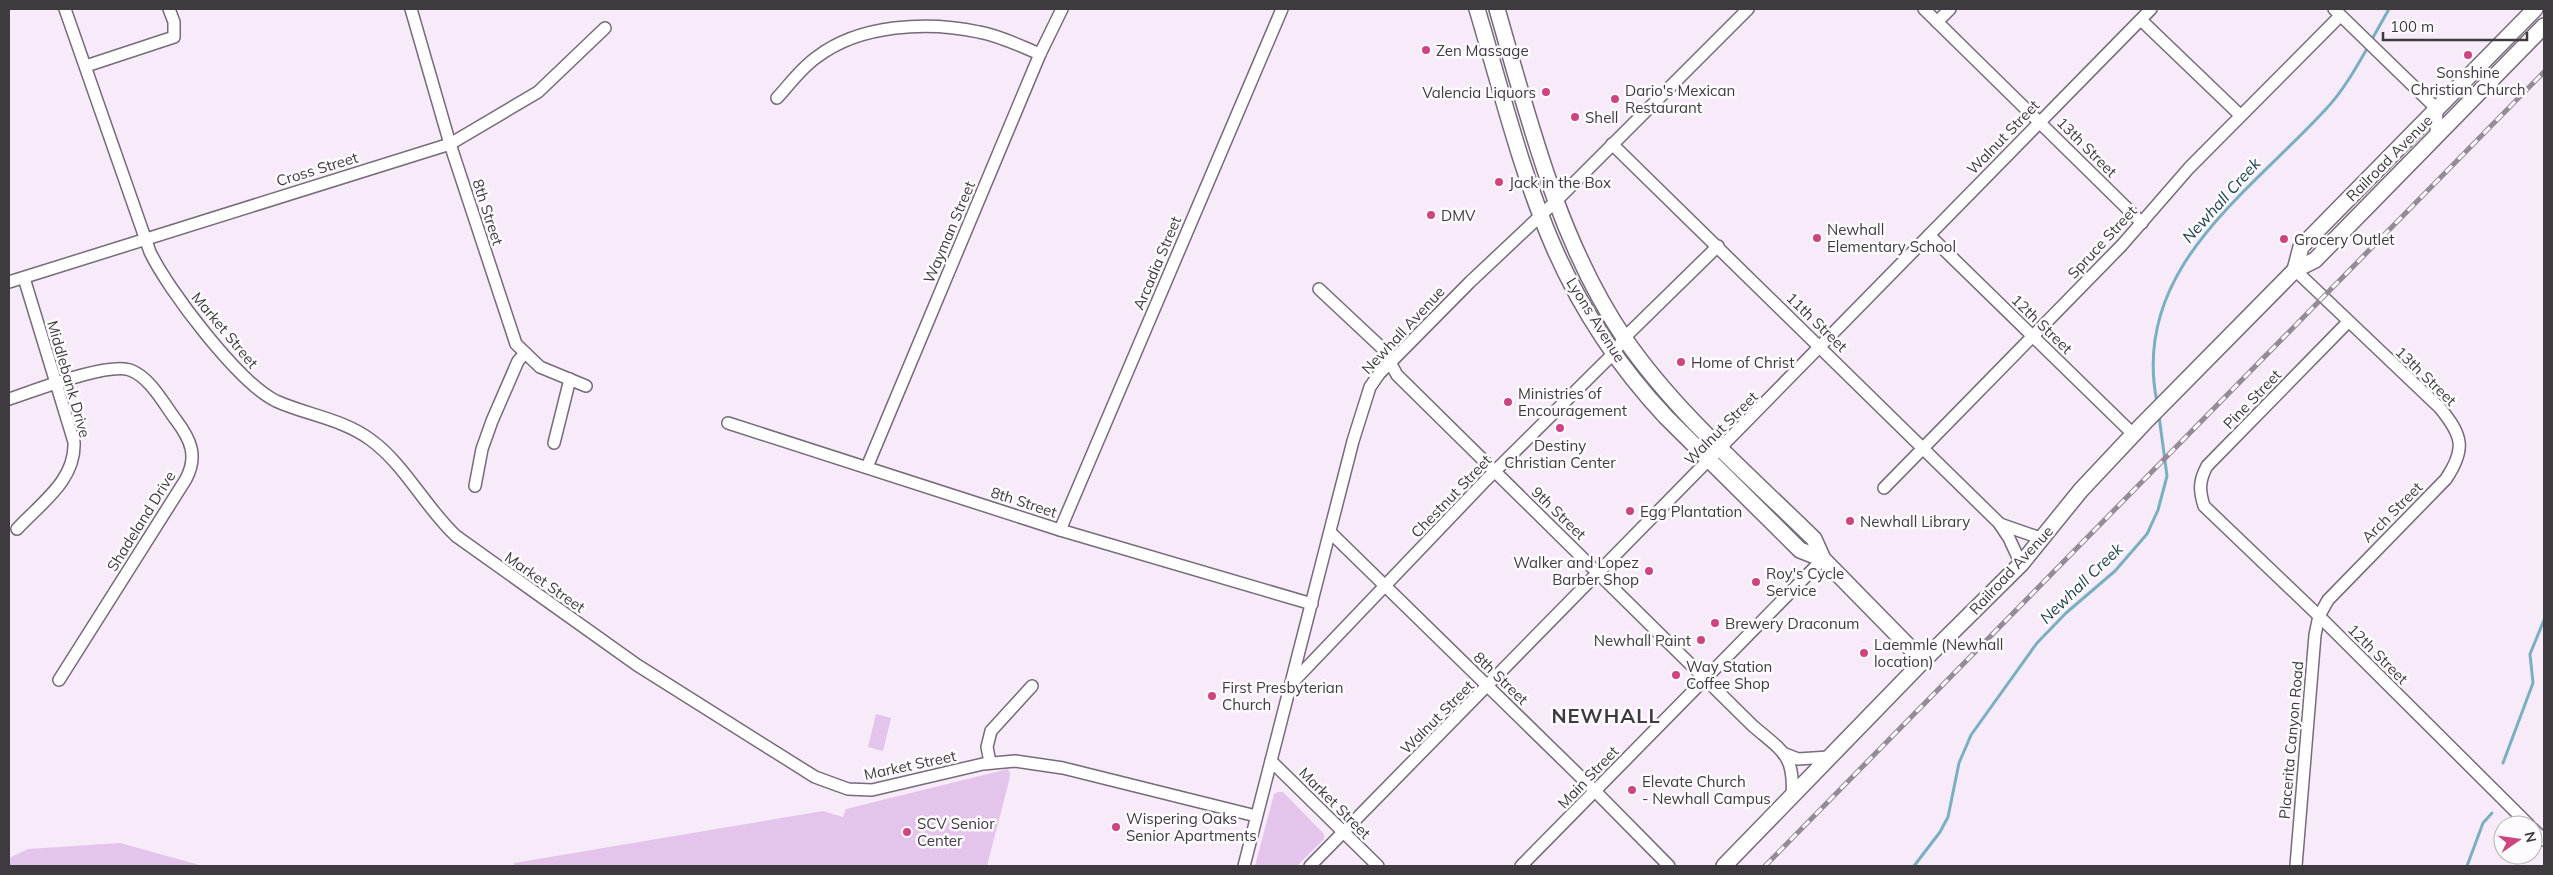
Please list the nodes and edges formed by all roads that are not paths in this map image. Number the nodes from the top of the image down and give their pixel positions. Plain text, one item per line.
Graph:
1 (65, 9) edge
2 (169, 9) edge
3 (411, 9) edge
4 (1062, 9) edge
5 (1282, 9) edge
6 (1477, 9) edge
7 (1497, 9) edge
8 (1748, 9) edge
9 (1924, 9) edge
10 (1950, 9) edge
11 (2151, 9) edge
12 (2535, 9) edge
13 (2337, 12) edge
14 (2141, 20) junction
15 (1937, 22) junction
16 (2544, 26) edge
17 (604, 28) dead end
18 (1040, 54) junction
19 (86, 66) junction
20 (777, 98) dead end
21 (2437, 109) junction
22 (2240, 115) junction
23 (2040, 121) junction
24 (2436, 137) junction
25 (450, 144) junction
26 (1612, 144) junction
27 (1556, 201) junction
28 (1540, 214) junction
29 (2142, 223) junction
30 (1929, 235) junction
31 (146, 238) junction
32 (1718, 246) junction
33 (2295, 270) junction
34 (24, 278) junction
35 (9, 282) edge
36 (1319, 289) dead end
37 (2348, 322) junction
38 (2033, 336) junction
39 (1624, 338) junction
40 (1821, 347) junction
41 (525, 353) junction
42 (1614, 353) junction
43 (1390, 362) junction
44 (570, 379) junction
45 (56, 384) junction
46 (586, 386) dead end
47 (9, 398) edge
48 (2450, 420) joint
49 (728, 423) dead end
50 (2133, 434) junction
51 (554, 443) dead end
52 (1722, 448) junction
53 (1922, 449) junction
54 (1710, 460) junction
55 (866, 467) junction
56 (1495, 472) junction
57 (475, 486) dead end
58 (1884, 488) dead end
59 (2204, 506) joint
60 (1999, 523) junction
61 (17, 528) dead end
62 (1060, 530) junction
63 (1331, 533) junction
64 (2042, 539) junction
65 (1823, 559) junction
66 (2021, 564) junction
67 (1599, 572) junction
68 (1385, 584) junction
69 (1312, 604) junction
70 (2320, 616) junction
71 (1923, 661) junction
72 (1706, 677) junction
73 (59, 680) dead end
74 (1292, 683) junction
75 (1032, 686) dead end
76 (1488, 687) junction
77 (1785, 754) junction
78 (1829, 757) junction
79 (1271, 761) junction
80 (990, 762) junction
81 (1595, 790) junction
82 (1792, 796) junction
83 (2519, 815) edge
84 (1256, 816) junction
85 (1343, 832) junction
86 (1244, 866) edge
87 (1310, 866) edge
88 (1378, 866) edge
89 (1521, 866) edge
90 (1670, 866) edge
91 (1724, 866) edge
92 (2296, 866) edge

1 - 19 street, Market Street
2 - 19 street
3 - 25 street, 8th Street
4 - 18 street, Wayman Street
5 - 62 street, Arcadia Street
6 - 28 main road, Lyons Avenue
7 - 27 main road, Lyons Avenue
8 - 26 street, Newhall Avenue
9 - 15 street, 13th Street
10 - 15 street
11 - 14 street, Walnut Street
12 - 21 main road, Railroad Avenue
13 - 21 street
13 - 22 street, Spruce Street
14 - 22 street
14 - 23 street, Walnut Street
15 - 23 street, 13th Street
16 - 24 main road, Railroad Avenue
17 - 25 street, Cross Street
18 - 20 street
18 - 55 street, Wayman Street
19 - 31 street, Market Street
21 - 24 street
21 - 33 main road, Railroad Avenue
22 - 29 street, Spruce Street
23 - 29 street, 13th Street
23 - 30 street, Walnut Street
24 - 33 main road, Railroad Avenue
25 - 31 street, Cross Street
25 - 41 street, 8th Street
26 - 27 street, Newhall Avenue
26 - 32 street, 11th Street
27 - 28 street, Newhall Avenue
27 - 39 main road, Lyons Avenue
28 - 42 main road, Lyons Avenue
28 - 43 street, Newhall Avenue
29 - 38 street, Spruce Street
30 - 38 street, 12th Street
30 - 40 street, Walnut Street
31 - 34 street, Cross Street
31 - 80 street, Market Street
32 - 39 street, Chestnut Street
32 - 40 street, 11th Street
33 - 37 street, 13th Street
33 - 50 main road, Railroad Avenue
34 - 35 street, Cross Street
34 - 45 street, Middlebank Drive
36 - 43 street, 9th Street
37 - 48 street, 13th Street
37 - 59 street, Pine Street
38 - 50 street, 12th Street
38 - 53 street, Spruce Street
39 - 42 street, Chestnut Street
39 - 52 main road, Lyons Avenue
40 - 52 street, Walnut Street
40 - 53 street, 11th Street
41 - 44 street, 8th Street
41 - 57 street
42 - 54 main road, Lyons Avenue
42 - 56 street, Chestnut Street
43 - 56 street, 9th Street
43 - 63 street, Newhall Avenue
44 - 46 street, 8th Street
44 - 51 street
45 - 47 street, Shadeland Drive
45 - 61 street, Middlebank Drive
45 - 73 street, Shadeland Drive
48 - 70 street, Arch Street
49 - 55 street, 8th Street
50 - 64 main road, Railroad Avenue
52 - 54 street, Walnut Street
52 - 65 main road, Lyons Avenue
53 - 58 street, Spruce Street
53 - 60 street, 11th Street
54 - 65 main road, Lyons Avenue
54 - 67 street, Walnut Street
55 - 62 street, 8th Street
56 - 67 street, 9th Street
56 - 68 street, Chestnut Street
59 - 70 street, 12th Street
60 - 64 street, 11th Street
60 - 66 street, 11th Street
62 - 69 street, 8th Street
63 - 68 street, 8th Street
63 - 69 street, Newhall Avenue
64 - 66 main road, Railroad Avenue
65 - 71 main road, Lyons Avenue
65 - 72 street, Main Street
66 - 71 main road, Railroad Avenue
67 - 72 street, 9th Street
67 - 76 street, Walnut Street
68 - 74 street, Chestnut Street
68 - 76 street, 8th Street
69 - 74 street, Newhall Avenue
70 - 83 street, 12th Street
70 - 92 street, Placerita Canyon Road
71 - 78 main road, Railroad Avenue
72 - 77 street, 9th Street
72 - 81 street, Main Street
74 - 79 street, Newhall Avenue
75 - 80 street
76 - 81 street, 8th Street
76 - 85 street, Walnut Street
77 - 78 street
77 - 82 street, 9th Street
78 - 82 main road, Railroad Avenue
79 - 84 street, Newhall Avenue
79 - 85 street, Market Street
80 - 84 street, Market Street
81 - 89 street, Main Street
81 - 90 street, 8th Street
82 - 91 main road, Railroad Avenue
84 - 86 street, Newhall Avenue
85 - 87 street, Walnut Street
85 - 88 street, Market Street

